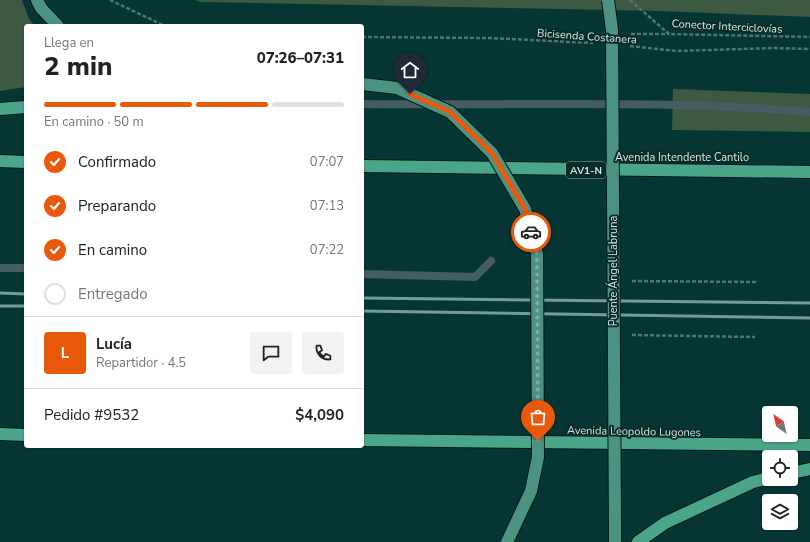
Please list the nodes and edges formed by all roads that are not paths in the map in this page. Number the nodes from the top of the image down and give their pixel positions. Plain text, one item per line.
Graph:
1 (37, 0) edge
2 (608, 0) edge
3 (56, 24) edge
4 (364, 84) edge
5 (24, 107) edge
6 (0, 109) edge
7 (0, 161) edge
8 (24, 162) edge
9 (364, 166) edge
10 (810, 172) edge
11 (0, 434) edge
12 (24, 435) edge
13 (364, 440) edge
14 (810, 445) edge
15 (810, 469) edge
16 (798, 472) edge
17 (762, 480) edge
18 (507, 542) edge
19 (615, 542) edge
20 (638, 542) edge

1 - 3 main road
2 - 19 main road, Puente Ángel Labruna, bridge
4 - 18 main road, bridge
5 - 6 highway
7 - 8 highway
9 - 10 highway, Avenida Intendente Cantilo / AV1-N
11 - 12 highway
13 - 14 highway, Avenida Leopoldo Lugones
15 - 16 highway
17 - 20 highway

